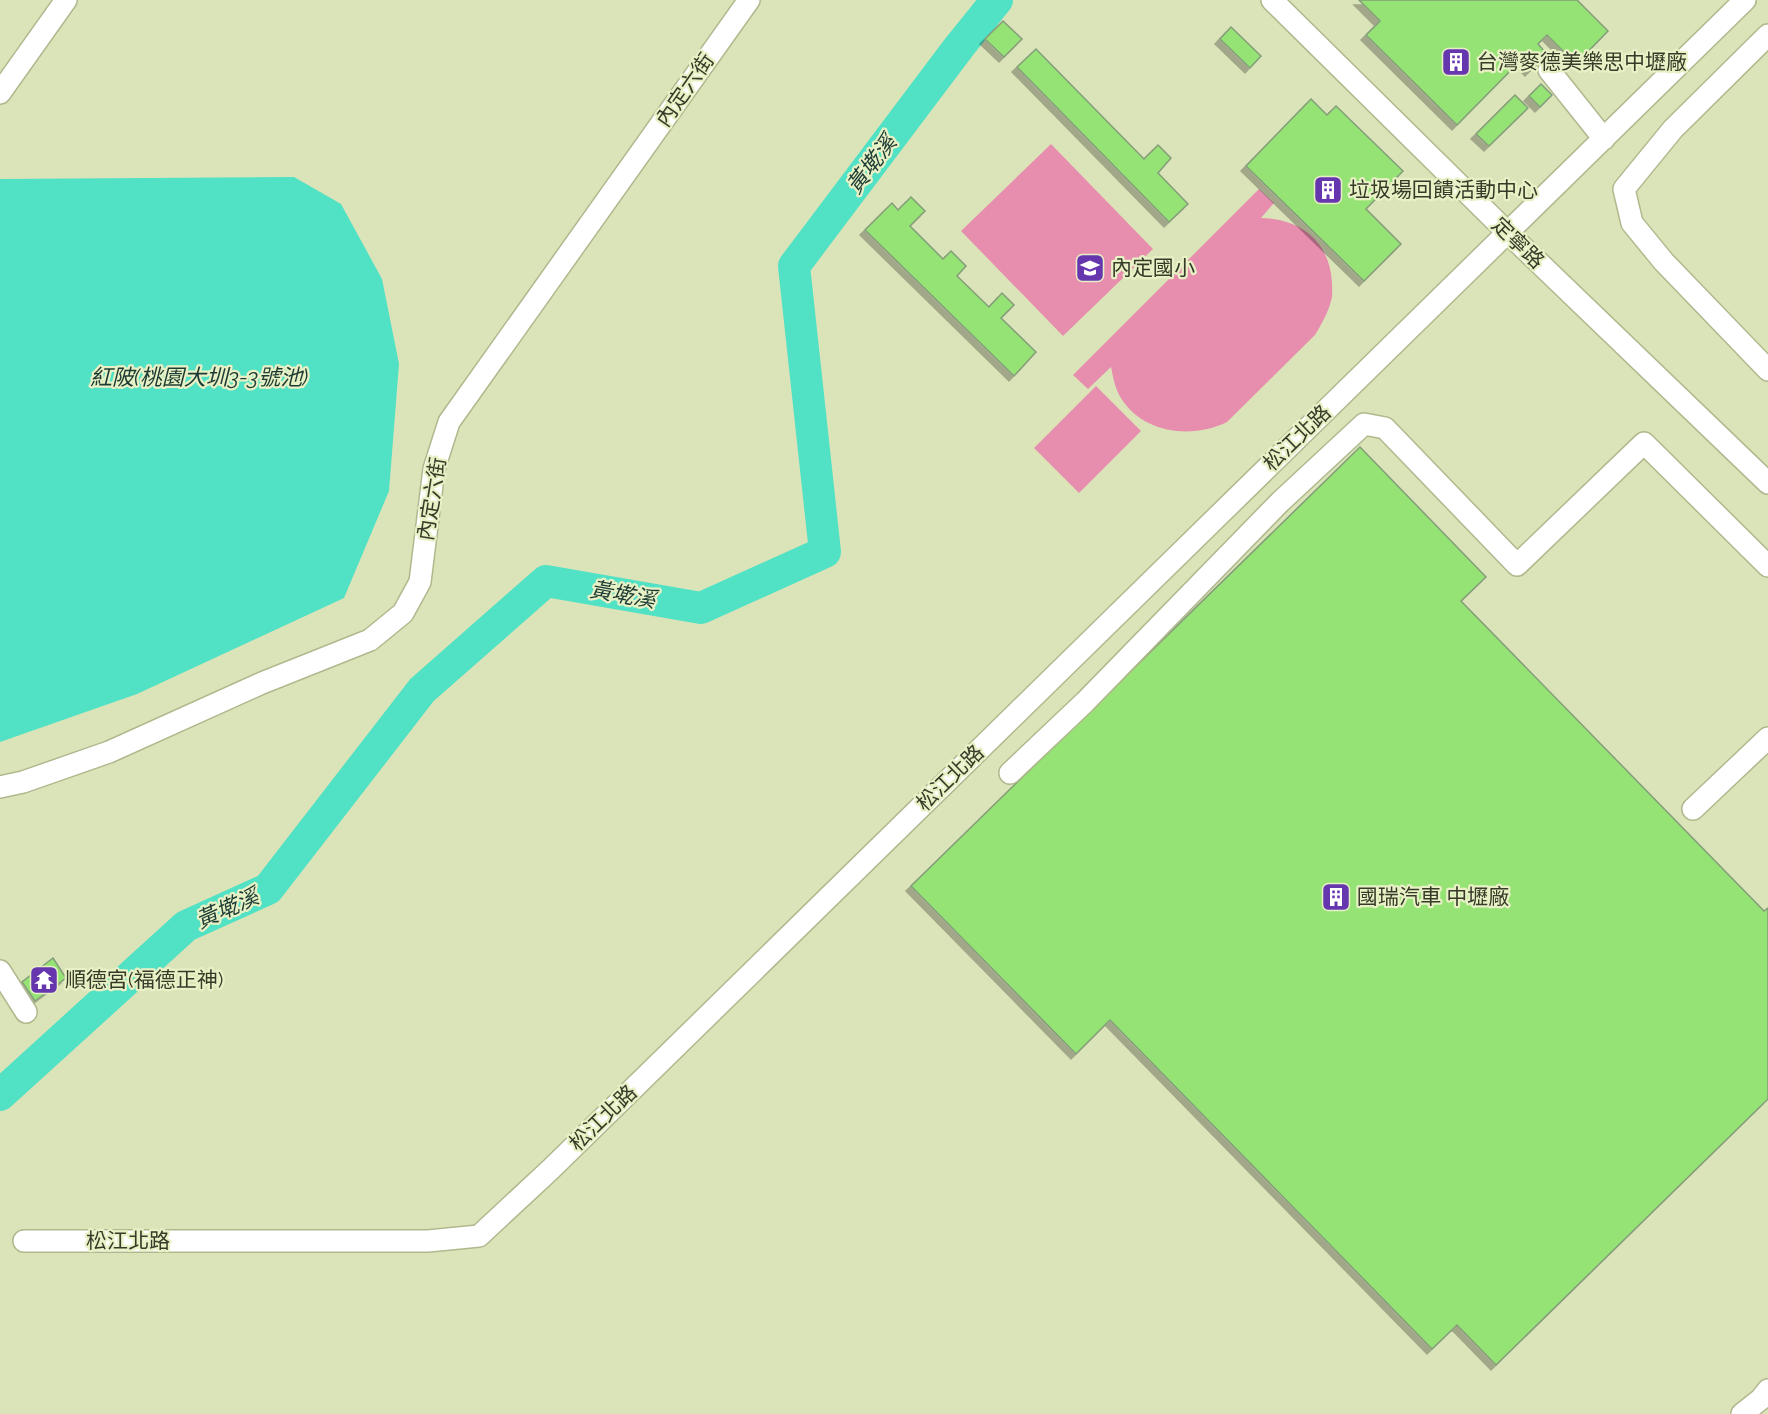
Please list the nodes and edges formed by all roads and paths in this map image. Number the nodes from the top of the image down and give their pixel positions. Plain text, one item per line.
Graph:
1 (66, 0) edge
2 (749, 0) edge
3 (1272, 0) edge
4 (1745, 0) edge
5 (1768, 35) edge
6 (1550, 70) dead end
7 (0, 93) edge
8 (1604, 139) junction
9 (1507, 232) junction
10 (1768, 370) edge
11 (1768, 483) edge
12 (1768, 566) edge
13 (1768, 738) edge
14 (1010, 772) dead end
15 (0, 787) edge
16 (1693, 808) dead end
17 (0, 971) edge
18 (26, 1012) dead end
19 (24, 1241) dead end
20 (1768, 1390) edge
21 (1742, 1414) edge

1 - 7 street
2 - 15 street, 內定六街
3 - 9 street, 定寧路
4 - 8 street, 松江北路
5 - 10 street
6 - 8 street
8 - 9 street, 松江北路
9 - 11 street, 定寧路
9 - 19 street, 松江北路
12 - 14 street
13 - 16 street
17 - 18 street
20 - 21 street

